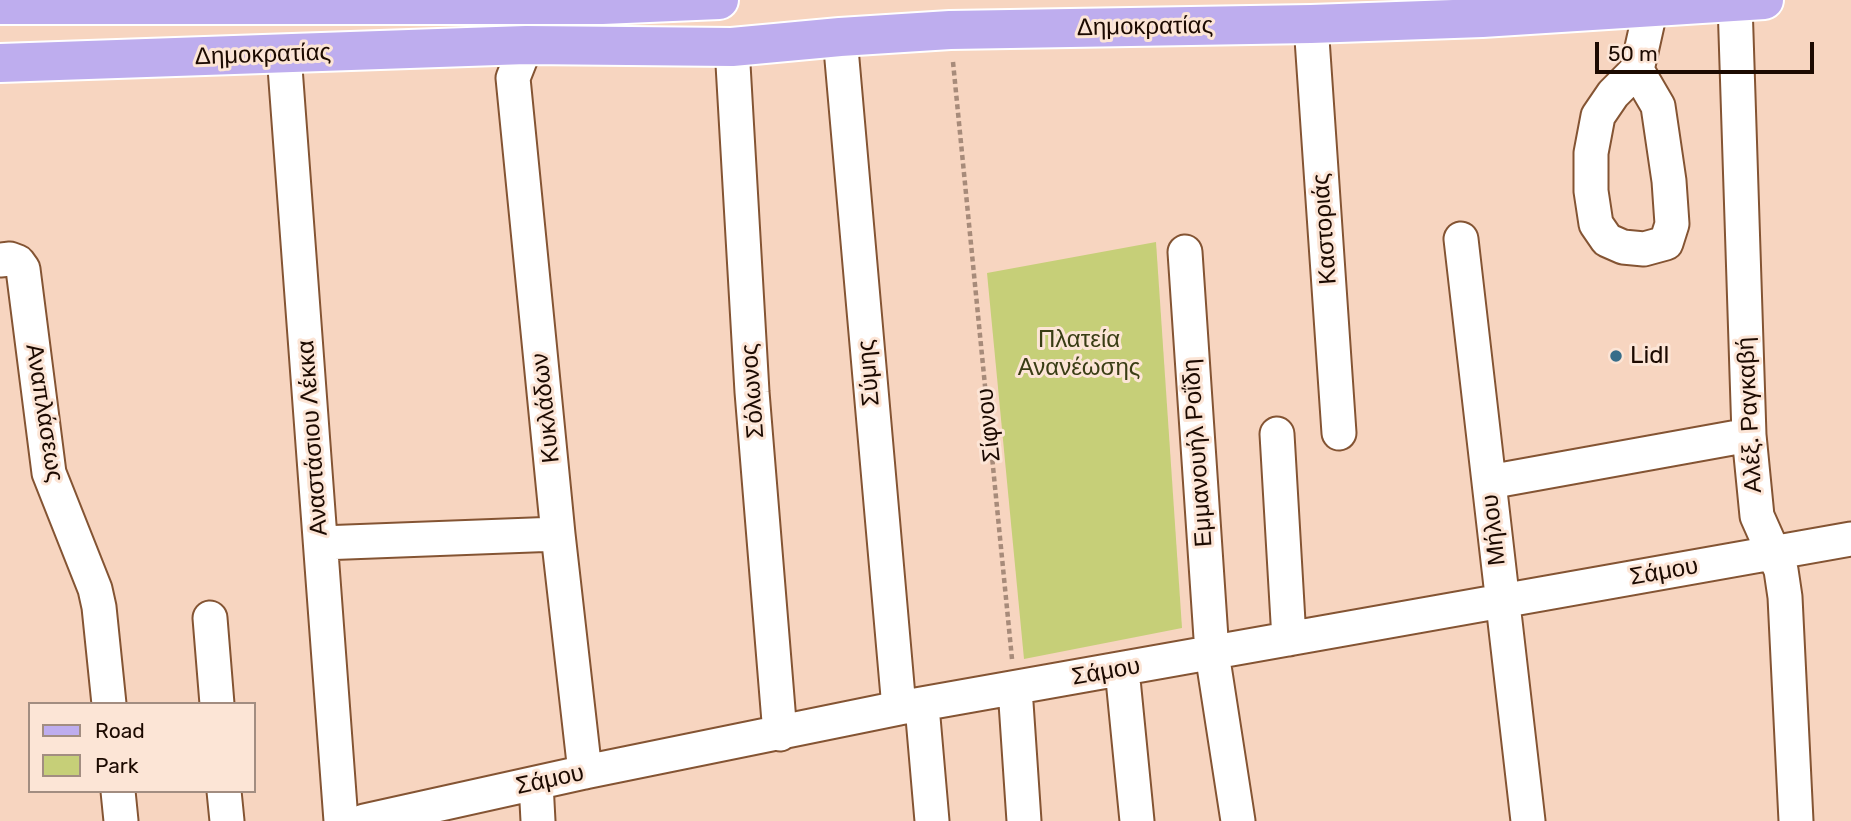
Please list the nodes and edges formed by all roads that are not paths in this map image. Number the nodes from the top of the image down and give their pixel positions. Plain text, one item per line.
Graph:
1 (719, 0) edge
2 (1749, 1) edge
3 (153, 2) edge
4 (525, 2) edge
5 (19, 3) edge
6 (1651, 7) junction
7 (1311, 24) junction
8 (840, 37) junction
9 (526, 45) junction
10 (732, 47) junction
11 (284, 54) junction
12 (0, 63) edge
13 (1637, 71) junction
14 (1461, 239) dead end
15 (1185, 252) dead end
16 (0, 260) edge
17 (1339, 433) dead end
18 (1277, 434) dead end
19 (1749, 435) junction
20 (1489, 482) junction
21 (558, 534) junction
22 (1851, 539) edge
23 (321, 543) junction
24 (1774, 554) junction
25 (1502, 600) junction
26 (209, 618) dead end
27 (1289, 639) junction
28 (1212, 653) junction
29 (1122, 669) junction
30 (1014, 688) junction
31 (109, 702) edge
32 (217, 702) edge
33 (910, 707) junction
34 (780, 734) junction
35 (585, 772) junction
36 (536, 783) junction
37 (118, 793) edge
38 (224, 793) edge
39 (121, 821) edge
40 (227, 821) edge
41 (341, 821) edge
42 (365, 821) edge
43 (538, 821) edge
44 (932, 821) edge
45 (1024, 821) edge
46 (1137, 821) edge
47 (1238, 821) edge
48 (1528, 821) edge
49 (1796, 821) edge

1 - 4 main road, Δημοκρατίας
2 - 6 main road, Δημοκρατίας
2 - 19 street, Αλέξ. Ραγκαβή
3 - 4 main road, Δημοκρατίας
3 - 5 main road, Δημοκρατίας
4 - 9 street
6 - 7 main road, Δημοκρατίας
6 - 13 street
7 - 8 main road, Δημοκρατίας
7 - 17 street, Καστοριάς
8 - 10 main road, Δημοκρατίας
8 - 33 street, Σύμης
9 - 10 main road, Δημοκρατίας
9 - 11 main road, Δημοκρατίας
9 - 21 street, Κυκλάδων
10 - 34 street, Σόλωνος
11 - 12 main road, Δημοκρατίας
11 - 23 street, Αναστάσιου Λέκκα
13 - 13 street
14 - 20 street, Μήλου
15 - 28 street, Εμμανουήλ Ροΐδη
16 - 31 street, Αναπλάσεως
18 - 27 street
19 - 20 street
19 - 24 street, Αλέξ. Ραγκαβή
20 - 25 street, Μήλου
21 - 23 street
21 - 35 street, Κυκλάδων
22 - 24 street, Σάμου
23 - 41 street, Αναστάσιου Λέκκα
24 - 25 street, Σάμου
24 - 49 street, Αλέξ. Ραγκαβή
25 - 27 street, Σάμου
25 - 48 street, Μήλου
26 - 32 street
27 - 28 street, Σάμου
28 - 29 street, Σάμου
28 - 47 street, Εμμανουήλ Ροΐδη
29 - 30 street, Σάμου
29 - 46 street
30 - 33 street, Σάμου
30 - 45 street
33 - 34 street, Σάμου
33 - 44 street, Σύμης
34 - 35 street, Σάμου
35 - 36 street, Σάμου
36 - 42 street, Σάμου
36 - 43 street
37 - 39 street
38 - 40 street

